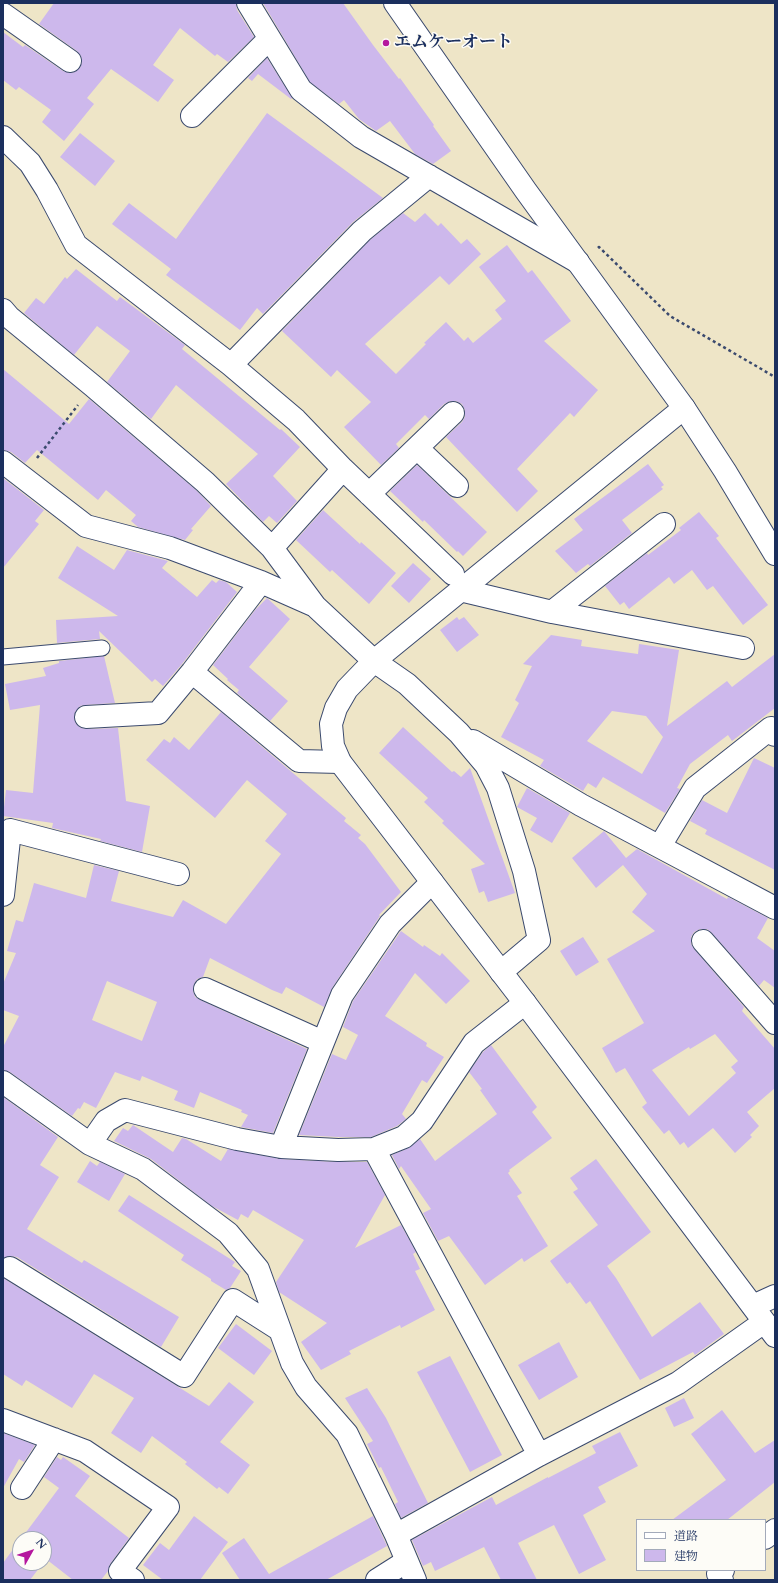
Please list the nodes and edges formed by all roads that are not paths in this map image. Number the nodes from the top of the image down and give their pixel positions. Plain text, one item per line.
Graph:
1 (248, 3) edge
2 (395, 3) edge
3 (3, 14) edge
4 (269, 39) junction
5 (70, 61) dead end
6 (192, 116) dead end
7 (3, 137) edge
8 (429, 176) junction
9 (578, 262) junction
10 (3, 310) edge
11 (231, 366) junction
12 (684, 408) junction
13 (453, 413) dead end
14 (417, 448) junction
15 (3, 462) edge
16 (343, 469) junction
17 (457, 486) dead end
18 (369, 494) junction
19 (664, 524) dead end
20 (775, 527) edge
21 (272, 548) junction
22 (775, 554) edge
23 (261, 582) junction
24 (456, 582) junction
25 (315, 606) junction
26 (552, 612) junction
27 (102, 648) dead end
28 (743, 648) dead end
29 (3, 657) edge
30 (374, 660) junction
31 (192, 672) junction
32 (86, 717) dead end
33 (460, 733) junction
34 (775, 734) edge
35 (340, 762) junction
36 (660, 846) junction
37 (178, 874) dead end
38 (432, 882) junction
39 (3, 895) edge
40 (775, 908) edge
41 (703, 941) dead end
42 (501, 972) junction
43 (205, 989) dead end
44 (525, 1003) junction
45 (775, 1023) edge
46 (323, 1042) junction
47 (3, 1082) edge
48 (90, 1144) junction
49 (281, 1147) junction
50 (374, 1149) junction
51 (10, 1268) dead end
52 (775, 1296) edge
53 (764, 1322) edge
54 (280, 1330) junction
55 (3, 1420) edge
56 (54, 1439) junction
57 (539, 1455) junction
58 (22, 1488) dead end
59 (775, 1530) edge
60 (396, 1535) junction
61 (766, 1537) edge
62 (411, 1571) edge
63 (722, 1571) edge
64 (130, 1579) edge
65 (376, 1580) edge
66 (722, 1580) edge

1 - 4 street
2 - 9 street
3 - 5 street
4 - 6 street
4 - 8 street
7 - 11 street
8 - 9 street
8 - 11 street
9 - 12 street
10 - 21 street
11 - 16 street
12 - 20 street
12 - 22 street
12 - 24 street
13 - 14 street
14 - 17 street
14 - 18 street
15 - 23 street
16 - 18 street
16 - 21 street
18 - 24 street
19 - 26 street
21 - 25 street
23 - 25 street
23 - 31 street
24 - 26 street
24 - 30 street
25 - 30 street
26 - 28 street
27 - 29 lane
30 - 33 street
30 - 35 street
31 - 32 street
31 - 35 street
33 - 36 street
33 - 42 street
34 - 36 street
35 - 38 street
36 - 40 street
37 - 39 street
38 - 42 street
38 - 46 street
41 - 45 street
42 - 44 street
43 - 46 street
44 - 50 street
44 - 53 street
46 - 49 street
47 - 48 street
48 - 49 street
48 - 54 street
49 - 50 street
50 - 57 street
51 - 54 street
52 - 53 street
53 - 57 street
54 - 60 street
55 - 56 street
56 - 58 street
56 - 64 street
57 - 60 street
59 - 61 street
60 - 62 street
62 - 65 street
63 - 66 street

